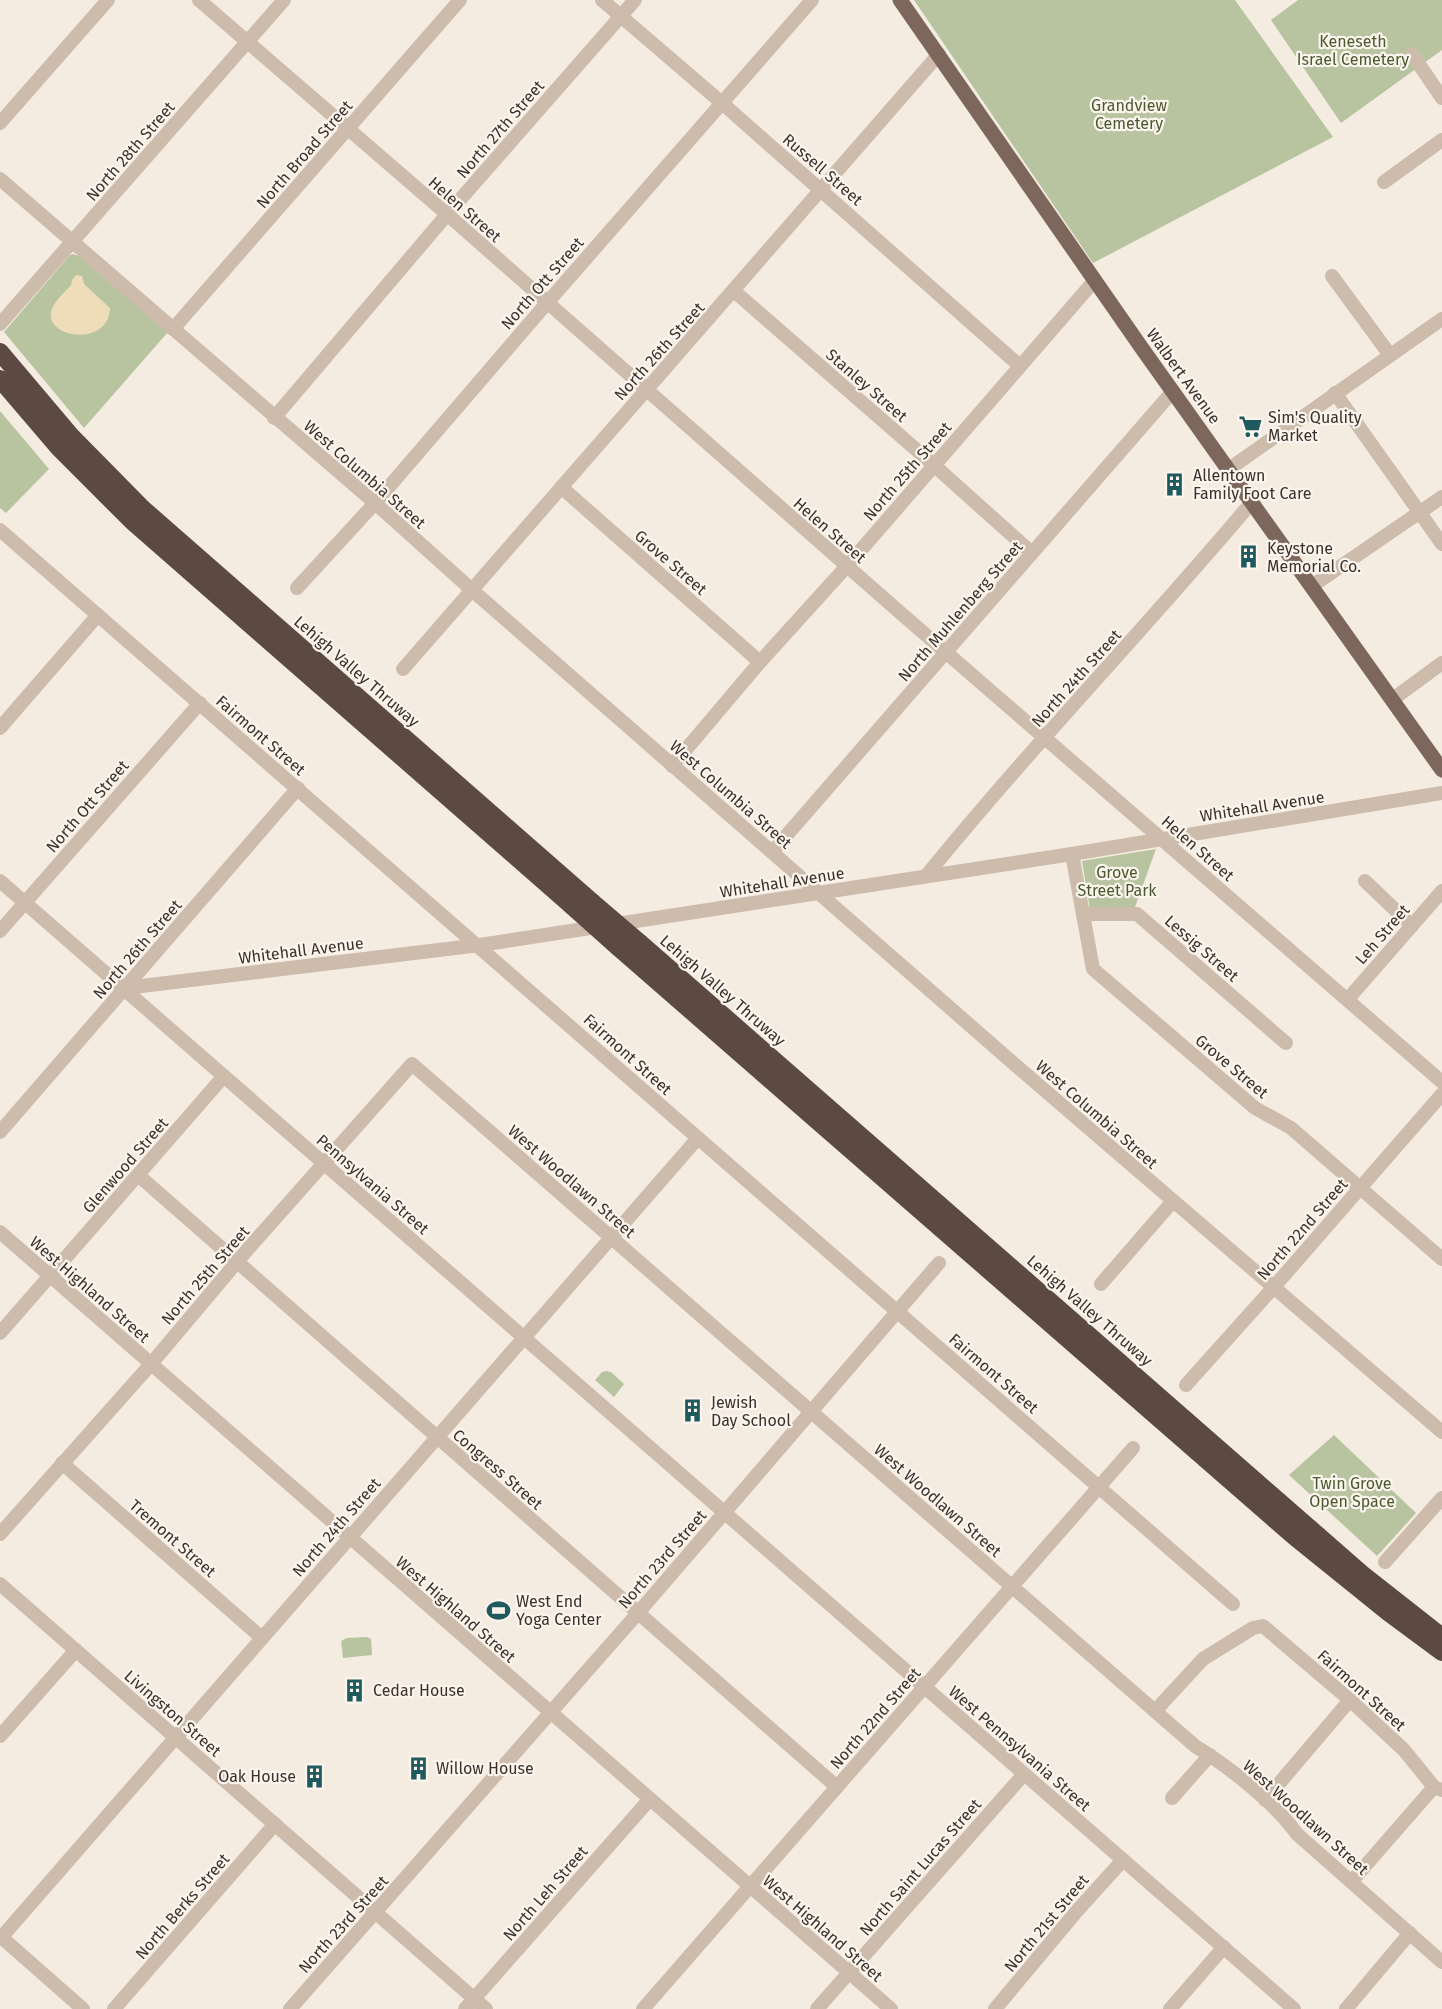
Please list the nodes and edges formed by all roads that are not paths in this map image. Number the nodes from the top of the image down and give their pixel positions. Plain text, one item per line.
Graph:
1 (108, 0) edge
2 (199, 0) edge
3 (284, 0) edge
4 (460, 0) edge
5 (602, 0) edge
6 (635, 0) edge
7 (812, 0) edge
8 (900, 0) edge
9 (620, 16) junction
10 (247, 42) junction
11 (939, 54) junction
12 (1412, 54) dead end
13 (1442, 98) edge
14 (722, 103) junction
15 (0, 123) edge
16 (348, 129) junction
17 (1442, 140) edge
18 (0, 179) edge
19 (1384, 182) dead end
20 (821, 190) junction
21 (448, 215) junction
22 (72, 242) junction
23 (1332, 276) dead end
24 (1095, 280) junction
25 (734, 291) junction
26 (547, 303) junction
27 (1442, 319) edge
28 (0, 324) edge
29 (173, 329) junction
30 (2, 354) edge
31 (1390, 355) junction
32 (1020, 366) junction
33 (0, 379) edge
34 (646, 390) junction
35 (1173, 391) junction
36 (1335, 393) junction
37 (274, 418) junction
38 (934, 465) junction
39 (1228, 469) junction
40 (561, 487) junction
41 (1442, 497) edge
42 (1252, 502) junction
43 (375, 503) junction
44 (1420, 512) junction
45 (0, 530) edge
46 (1442, 544) edge
47 (1032, 553) junction
48 (847, 566) junction
49 (1311, 586) junction
50 (297, 588) dead end
51 (472, 590) junction
52 (98, 615) junction
53 (946, 652) junction
54 (760, 662) junction
55 (1442, 663) edge
56 (403, 669) dead end
57 (1393, 699) junction
58 (200, 703) junction
59 (0, 728) edge
60 (1045, 737) junction
61 (672, 766) junction
62 (1442, 770) edge
63 (298, 788) junction
64 (1442, 793) edge
65 (1162, 839) junction
66 (772, 852) junction
67 (1072, 854) junction
68 (926, 876) junction
69 (0, 880) edge
70 (1365, 881) dead end
71 (1442, 891) edge
72 (818, 893) junction
73 (25, 902) junction
74 (1083, 914) junction
75 (1412, 926) junction
76 (0, 931) edge
77 (480, 945) junction
78 (125, 988) junction
79 (1348, 999) junction
80 (1286, 1043) dead end
81 (411, 1064) joint
82 (224, 1076) junction
83 (1442, 1082) edge
84 (1442, 1094) edge
85 (0, 1132) edge
86 (698, 1138) junction
87 (324, 1164) junction
88 (138, 1175) junction
89 (1360, 1188) junction
90 (1173, 1201) junction
91 (0, 1232) edge
92 (612, 1238) junction
93 (1442, 1259) edge
94 (237, 1262) junction
95 (939, 1263) dead end
96 (50, 1276) junction
97 (1101, 1284) dead end
98 (1273, 1288) junction
99 (898, 1311) junction
100 (0, 1333) edge
101 (524, 1338) junction
102 (151, 1364) junction
103 (1186, 1384) dead end
104 (812, 1412) junction
105 (1442, 1432) edge
106 (438, 1438) junction
107 (1133, 1448) dead end
108 (62, 1463) junction
109 (1100, 1487) junction
110 (1442, 1498) edge
111 (724, 1512) junction
112 (0, 1534) edge
113 (349, 1538) junction
114 (1385, 1562) dead end
115 (0, 1584) edge
116 (1012, 1586) junction
117 (1233, 1604) dead end
118 (638, 1613) junction
119 (1442, 1637) edge
120 (262, 1638) junction
121 (76, 1650) junction
122 (1442, 1652) edge
123 (924, 1686) junction
124 (1350, 1700) junction
125 (1155, 1711) junction
126 (550, 1712) junction
127 (0, 1736) edge
128 (176, 1737) junction
129 (1210, 1755) junction
130 (1024, 1774) junction
131 (837, 1787) junction
132 (1438, 1789) edge
133 (1172, 1798) dead end
134 (650, 1799) junction
135 (1265, 1800) junction
136 (275, 1824) junction
137 (1123, 1860) junction
138 (1352, 1881) junction
139 (750, 1887) junction
140 (376, 1912) junction
141 (1410, 1933) junction
142 (0, 1937) edge
143 (1224, 1947) junction
144 (1442, 1962) edge
145 (849, 1972) junction
146 (470, 2004) edge
147 (83, 2009) edge
148 (114, 2009) edge
149 (290, 2009) edge
150 (486, 2009) edge
151 (643, 2009) edge
152 (817, 2009) edge
153 (891, 2009) edge
154 (995, 2009) edge
155 (1170, 2009) edge
156 (1294, 2009) edge
157 (1346, 2009) edge

1 - 15 street
2 - 10 street, Helen Street
3 - 10 street, North 28th Street
4 - 16 street, North Broad Street
5 - 9 street, Russell Street
6 - 9 street, North 27th Street
7 - 14 street, North Ott Street
8 - 11 main road, Walbert Avenue
9 - 14 street, Russell Street
9 - 21 street, North 27th Street
10 - 16 street, Helen Street
10 - 22 street, North 28th Street
11 - 20 street, North 26th Street
11 - 24 main road, Walbert Avenue
12 - 13 street
14 - 20 street, Russell Street
14 - 26 street, North Ott Street
16 - 21 street, Helen Street
16 - 29 street, North Broad Street
17 - 19 street
18 - 22 street, West Columbia Street
20 - 25 street, North 26th Street
20 - 32 street, Russell Street
21 - 26 street, Helen Street
21 - 37 street, North 27th Street
22 - 28 street, North 28th Street
22 - 29 street, West Columbia Street
23 - 31 street
24 - 32 street, North 25th Street
24 - 35 main road, Walbert Avenue
25 - 34 street, North 26th Street
25 - 38 street, Stanley Street
26 - 34 street, Helen Street
26 - 43 street, North Ott Street
27 - 31 street
29 - 37 street, West Columbia Street
30 - 119 highway, Lehigh Valley Thruway, bridge
31 - 36 street
32 - 38 street, North 25th Street
33 - 122 highway, bridge
34 - 40 street, North 26th Street
34 - 48 street, Helen Street
35 - 39 main road, Walbert Avenue
35 - 47 street, North Muhlenberg Street
36 - 39 street
36 - 44 street
37 - 43 street, West Columbia Street
38 - 47 street, Stanley Street
38 - 48 street, North 25th Street
39 - 42 main road, Walbert Avenue
40 - 51 street, North 26th Street
40 - 54 street, Grove Street
41 - 44 street
42 - 49 main road, Walbert Avenue
42 - 60 street, North 24th Street
43 - 50 street, North Ott Street
43 - 51 street, West Columbia Street
44 - 46 street
44 - 49 street
45 - 52 street, Fairmont Street
47 - 53 street, North Muhlenberg Street
48 - 53 street, Helen Street
48 - 54 street, North 25th Street
49 - 57 main road, Walbert Avenue
51 - 56 street, North 26th Street
51 - 61 street, West Columbia Street
52 - 58 street, Fairmont Street
52 - 59 street
53 - 60 street, Helen Street
53 - 66 street, North Muhlenberg Street
54 - 61 street, North 25th Street
55 - 57 street
57 - 62 main road, Walbert Avenue
58 - 63 street, Fairmont Street
58 - 73 street, North Ott Street
60 - 65 street, Helen Street
60 - 68 street, North 24th Street
61 - 66 street, West Columbia Street
63 - 77 street, Fairmont Street
63 - 78 street, North 26th Street
64 - 65 street, Whitehall Avenue
65 - 67 street, Whitehall Avenue
65 - 79 street, Helen Street
66 - 72 street, West Columbia Street
67 - 68 street, Whitehall Avenue
67 - 74 street, Grove Street
68 - 72 street, Whitehall Avenue
69 - 73 street, Pennsylvania Street
70 - 75 street
71 - 75 street, Leh Street
72 - 77 street, Whitehall Avenue
72 - 90 street, West Columbia Street
73 - 76 street, North Ott Street
73 - 78 street, Pennsylvania Street
74 - 80 street, Lessig Street
74 - 89 street, Grove Street
75 - 79 street, Leh Street
77 - 78 street, Whitehall Avenue
77 - 86 street, Fairmont Street
78 - 82 street, Pennsylvania Street
78 - 85 street, North 26th Street
79 - 83 street, Helen Street
81 - 87 street, North 25th Street
81 - 92 street, West Woodlawn Street
82 - 87 street, Pennsylvania Street
82 - 88 street, Glenwood Street
84 - 89 street, North 22nd Street
86 - 92 street, North 24th Street
86 - 99 street, Fairmont Street
87 - 94 street, North 25th Street
87 - 101 street, Pennsylvania Street
88 - 94 street, Congress Street
88 - 96 street, Glenwood Street
89 - 93 street, Grove Street
89 - 98 street, North 22nd Street
90 - 97 street
90 - 98 street, West Columbia Street
91 - 96 street, West Highland Street
92 - 101 street, North 24th Street
92 - 104 street, West Woodlawn Street
94 - 102 street, North 25th Street
94 - 106 street, Congress Street
95 - 99 street, North 23rd Street
96 - 100 street, Glenwood Street
96 - 102 street, West Highland Street
98 - 103 street, North 22nd Street
98 - 105 street, West Columbia Street
99 - 104 street, North 23rd Street
99 - 109 street, Fairmont Street
101 - 106 street, North 24th Street
101 - 111 street, Pennsylvania Street
102 - 108 street, North 25th Street
102 - 113 street, West Highland Street
104 - 111 street, North 23rd Street
104 - 116 street, West Woodlawn Street
106 - 113 street, North 24th Street
106 - 118 street, Congress Street
107 - 109 street, North 22nd Street
108 - 112 street, North 25th Street
108 - 120 street, Tremont Street
109 - 116 street, North 22nd Street
109 - 117 street, Fairmont Street
110 - 114 street
111 - 118 street, North 23rd Street
111 - 123 street, West Pennsylvania Street
113 - 120 street, North 24th Street
113 - 126 street, West Highland Street
115 - 121 street, Livingston Street
116 - 123 street, North 22nd Street
116 - 125 street, West Woodlawn Street
118 - 126 street, North 23rd Street
118 - 131 street, Congress Street
120 - 128 street, North 24th Street
121 - 127 street
121 - 128 street, Livingston Street
123 - 130 street, West Pennsylvania Street
123 - 131 street, North 22nd Street
124 - 125 street, Fairmont Street
124 - 132 street, Fairmont Street
124 - 135 street
125 - 129 street, West Woodlawn Street
126 - 134 street, West Highland Street
126 - 140 street, North 23rd Street
128 - 136 street, Livingston Street
128 - 142 street, North 24th Street
129 - 133 street
129 - 135 street, West Woodlawn Street
130 - 137 street, West Pennsylvania Street
130 - 145 street, North Saint Lucas Street
131 - 139 street, North 22nd Street
132 - 138 street
134 - 139 street, West Highland Street
134 - 146 street, North Leh Street
135 - 138 street, West Woodlawn Street
136 - 140 street, Livingston Street
136 - 148 street, North Berks Street
137 - 143 street, West Pennsylvania Street
137 - 154 street, North 21st Street
138 - 141 street, West Woodlawn Street
139 - 145 street, West Highland Street
139 - 151 street, North 22nd Street
140 - 146 street, Livingston Street
140 - 149 street, North 23rd Street
141 - 144 street, West Woodlawn Street
141 - 157 street
142 - 147 street
143 - 155 street
143 - 156 street, West Pennsylvania Street
145 - 152 street, North Saint Lucas Street
145 - 153 street, West Highland Street
146 - 150 street, Livingston Street

